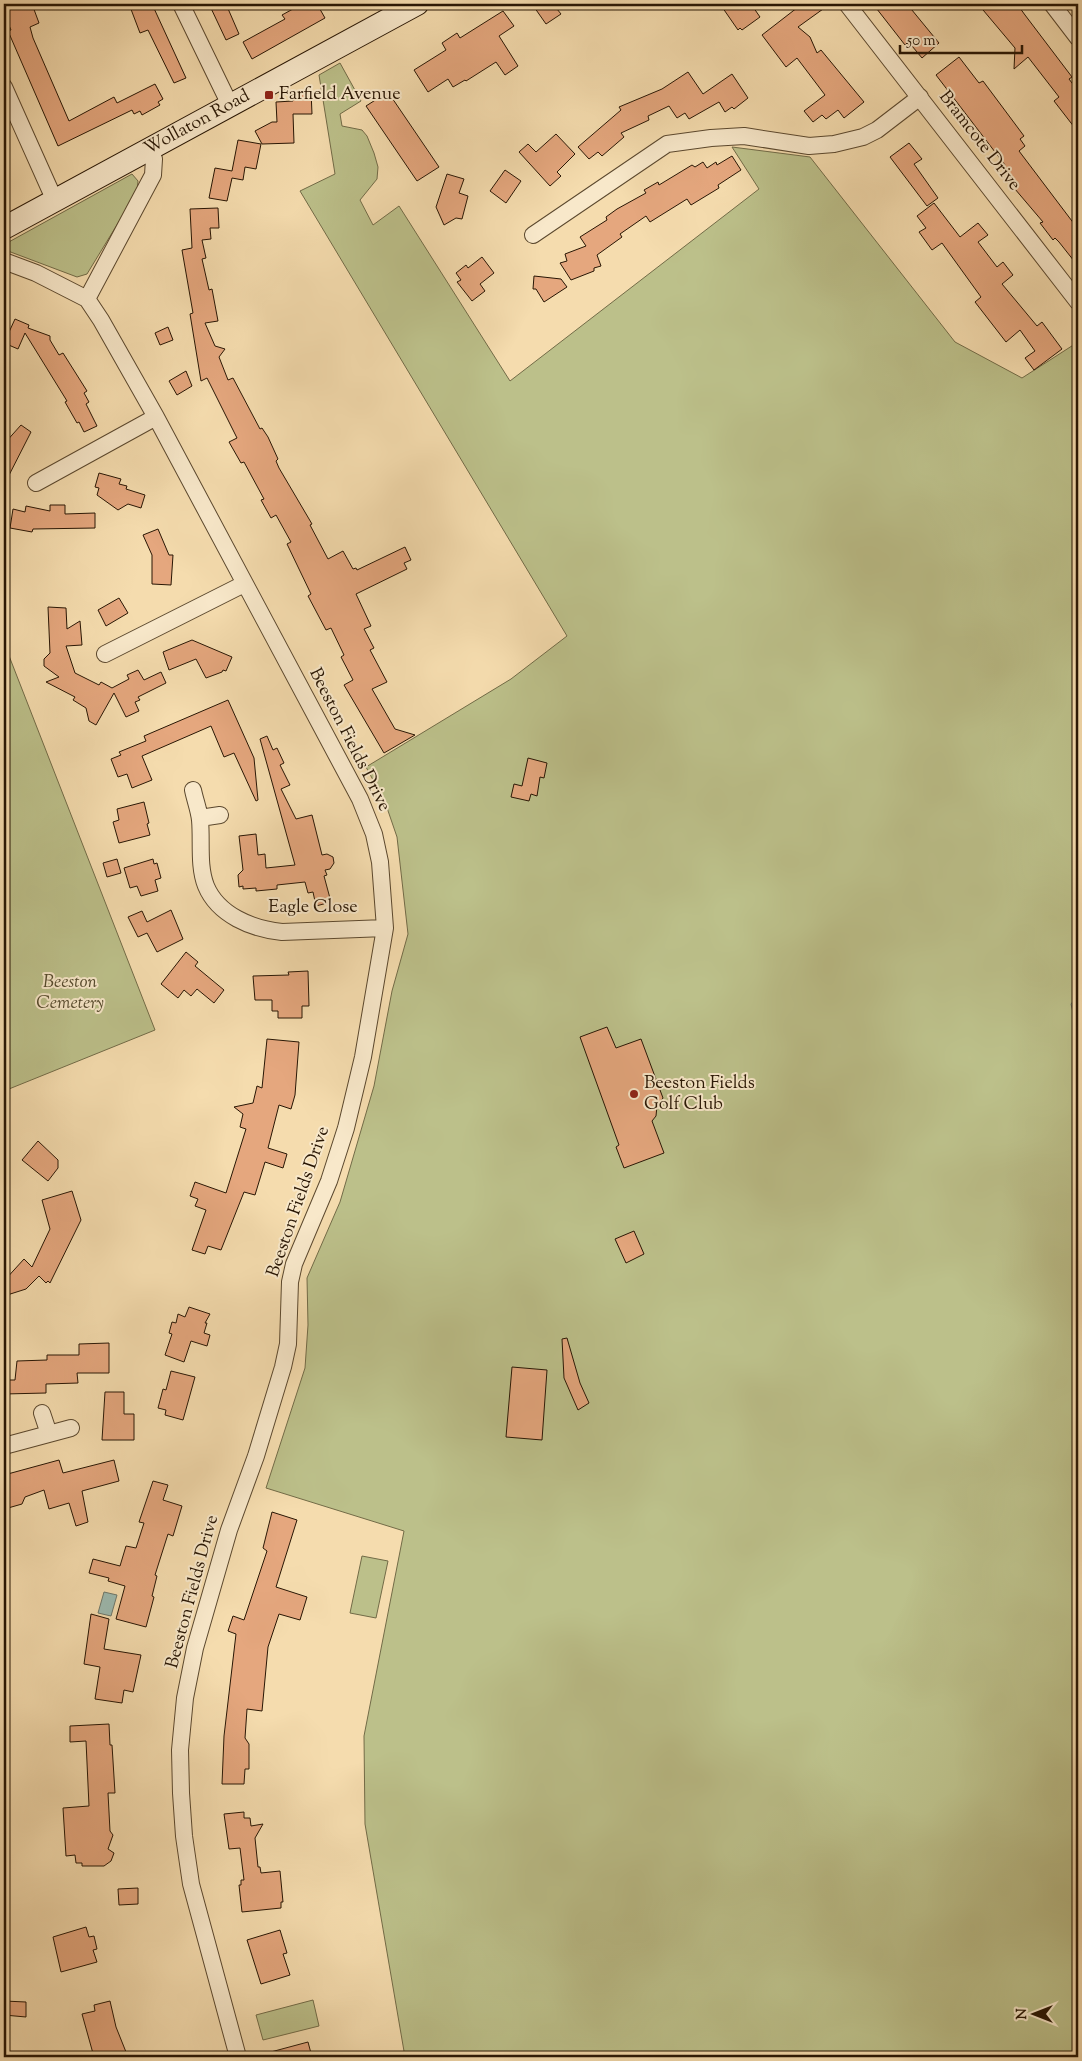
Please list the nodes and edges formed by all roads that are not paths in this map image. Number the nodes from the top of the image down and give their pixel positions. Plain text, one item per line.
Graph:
1 (181, 4) edge
2 (417, 4) edge
3 (847, 4) edge
4 (1052, 4) edge
5 (1078, 38) edge
6 (4, 87) edge
7 (920, 97) junction
8 (230, 105) junction
9 (149, 148) junction
10 (55, 201) junction
11 (4, 228) edge
12 (533, 235) dead end
13 (4, 261) edge
14 (87, 299) junction
15 (1078, 302) edge
16 (156, 417) junction
17 (36, 483) dead end
18 (244, 584) junction
19 (105, 654) dead end
20 (193, 790) dead end
21 (220, 815) dead end
22 (200, 818) junction
23 (385, 928) junction
24 (42, 1413) dead end
25 (71, 1428) dead end
26 (49, 1434) junction
27 (4, 1446) edge
28 (238, 2057) edge

1 - 8 street
2 - 8 main road, Wollaton Road
3 - 7 street, Bramcote Drive
4 - 5 street
6 - 10 street
7 - 12 street
7 - 15 street, Bramcote Drive
8 - 9 main road, Wollaton Road
9 - 10 main road, Wollaton Road
9 - 14 street
10 - 11 main road, Wollaton Road
13 - 14 street, Beeston Fields Drive
14 - 16 street, Beeston Fields Drive
16 - 17 street
16 - 18 street, Beeston Fields Drive
18 - 19 street
18 - 23 street, Beeston Fields Drive
20 - 22 street, Eagle Close
21 - 22 street
22 - 23 street, Eagle Close
23 - 28 street, Beeston Fields Drive
24 - 26 street
25 - 26 street
26 - 27 street

